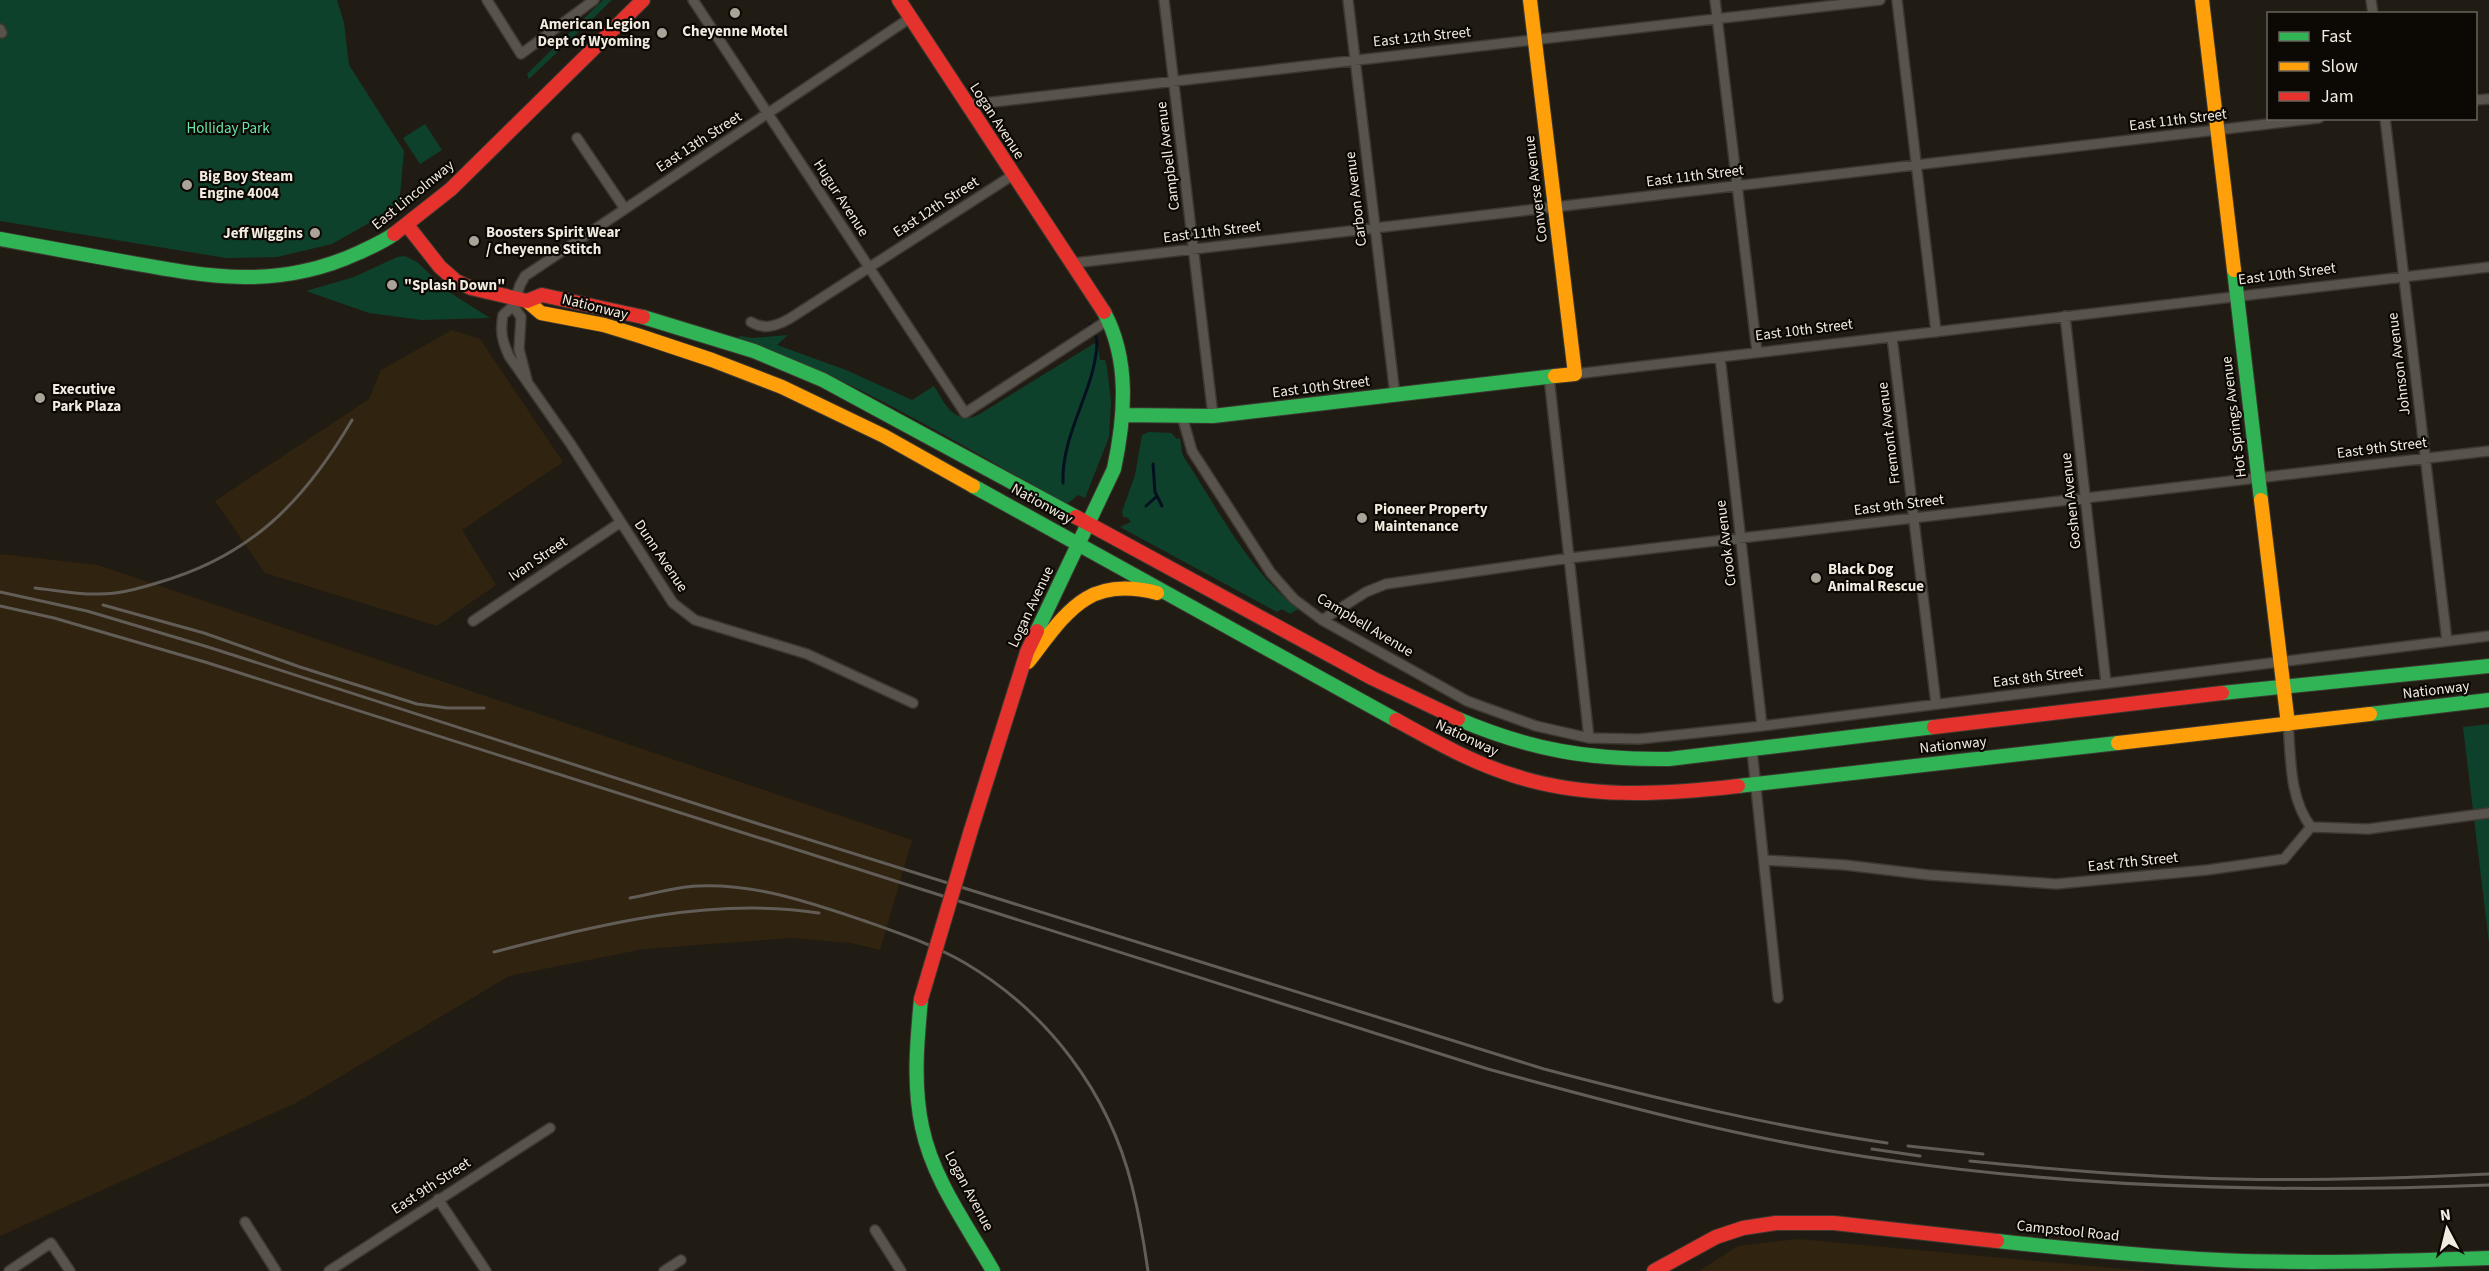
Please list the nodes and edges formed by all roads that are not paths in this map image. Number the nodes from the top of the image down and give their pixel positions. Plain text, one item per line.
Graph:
1 (487, 0) edge
2 (594, 0) edge
3 (643, 0) edge
4 (693, 0) edge
5 (899, 0) edge
6 (1164, 0) edge
7 (1348, 0) edge
8 (1530, 0) edge
9 (1714, 0) edge
10 (1880, 0) edge
11 (1897, 0) edge
12 (2202, 0) edge
13 (910, 18) junction
14 (1717, 19) junction
15 (1535, 40) junction
16 (1355, 60) junction
17 (1174, 81) junction
18 (967, 105) junction
19 (768, 115) junction
20 (2302, 120) edge
21 (2385, 120) edge
22 (2217, 130) junction
23 (577, 138) dead end
24 (1916, 165) junction
25 (1013, 175) junction
26 (1737, 186) junction
27 (1555, 207) junction
28 (625, 209) junction
29 (407, 225) junction
30 (1375, 228) junction
31 (0, 239) edge
32 (1194, 249) junction
33 (1074, 263) junction
34 (2489, 267) edge
35 (870, 269) junction
36 (2404, 277) junction
37 (2237, 296) junction
38 (518, 302) junction
39 (2065, 316) junction
40 (1108, 320) junction
41 (751, 322) dead end
42 (1936, 332) junction
43 (1892, 337) junction
44 (1757, 352) junction
45 (1720, 357) junction
46 (1575, 374) junction
47 (1549, 377) junction
48 (528, 383) junction
49 (1395, 395) junction
50 (1122, 415) junction
51 (1182, 416) junction
52 (1213, 416) junction
53 (2489, 451) edge
54 (2425, 458) junction
55 (2258, 478) junction
56 (2085, 498) junction
57 (1914, 518) junction
58 (621, 522) junction
59 (1090, 524) junction
60 (1741, 538) junction
61 (1079, 544) junction
62 (1570, 558) junction
63 (1193, 606) junction
64 (1322, 620) junction
65 (473, 621) dead end
66 (2489, 636) edge
67 (2447, 641) junction
68 (2280, 662) junction
69 (2489, 666) edge
70 (1021, 671) junction
71 (2106, 683) junction
72 (2282, 687) junction
73 (2489, 700) edge
74 (913, 703) dead end
75 (1936, 704) junction
76 (2288, 724) junction
77 (1762, 726) junction
78 (1589, 738) junction
79 (1752, 750) junction
80 (1756, 784) junction
81 (2489, 813) edge
82 (2311, 827) junction
83 (1764, 860) junction
84 (1778, 998) dead end
85 (550, 1128) dead end
86 (438, 1199) junction
87 (245, 1222) dead end
88 (875, 1230) dead end
89 (2489, 1258) edge
90 (681, 1260) dead end
91 (9, 1271) edge
92 (70, 1271) edge
93 (276, 1271) edge
94 (329, 1271) edge
95 (486, 1271) edge
96 (664, 1271) edge
97 (901, 1271) edge
98 (993, 1271) edge
99 (1654, 1271) edge

1 - 2 street
3 - 29 main road, East Lincolnway
4 - 19 street, Hugur Avenue
5 - 13 main road, Logan Avenue
6 - 17 street, Campbell Avenue
7 - 16 street, Carbon Avenue
8 - 15 main road, Converse Avenue
9 - 14 street
10 - 14 street, East 12th Street
11 - 24 street
12 - 22 main road, Hot Springs Avenue
13 - 18 main road, Logan Avenue
13 - 19 street, East 13th Street
14 - 15 street, East 12th Street
14 - 26 street
15 - 16 street, East 12th Street
15 - 27 main road, Converse Avenue
16 - 17 street, East 12th Street
16 - 30 street, Carbon Avenue
17 - 18 street, East 12th Street
17 - 32 street, Campbell Avenue
18 - 25 main road, Logan Avenue
19 - 28 street, East 13th Street
19 - 35 street, Hugur Avenue
20 - 22 street, East 11th Street
21 - 36 street, Johnson Avenue
22 - 24 street, East 11th Street
22 - 37 main road, Hot Springs Avenue
23 - 28 street
24 - 26 street, East 11th Street
24 - 42 street
25 - 33 main road, Logan Avenue
25 - 35 street, East 12th Street
26 - 27 street, East 11th Street
26 - 44 street
27 - 30 street, East 11th Street
27 - 46 main road, Converse Avenue
28 - 38 street, East 13th Street
29 - 31 main road, East Lincolnway
29 - 38 main road, Nationway
30 - 32 street, East 11th Street
30 - 49 street, Carbon Avenue
32 - 33 street, East 11th Street
32 - 52 street, Campbell Avenue
33 - 40 main road, Logan Avenue
34 - 36 street, East 10th Street
35 - 40 street, Hugur Avenue
35 - 41 street, East 12th Street
36 - 37 street, East 10th Street
36 - 54 street, Johnson Avenue
37 - 39 street, East 10th Street
37 - 55 main road, Hot Springs Avenue
38 - 48 street
38 - 48 street, Dunn Avenue
38 - 59 main road, Nationway
38 - 61 main road, Nationway
39 - 42 street, East 10th Street
39 - 56 street, Goshen Avenue
40 - 50 main road, Logan Avenue
42 - 43 street, East 10th Street
43 - 44 street, East 10th Street
43 - 57 street, Fremont Avenue
44 - 45 street, East 10th Street
45 - 46 street, East 10th Street
45 - 60 street, Crook Avenue
46 - 47 main road, East 10th Street
47 - 49 main road, East 10th Street
47 - 62 street
48 - 58 street, Dunn Avenue
49 - 52 main road, East 10th Street
50 - 51 main road, East 10th Street
50 - 59 main road, Logan Avenue
51 - 52 main road, East 10th Street
51 - 64 street, Campbell Avenue
53 - 54 street, East 9th Street
54 - 55 street, East 9th Street
54 - 67 street, Johnson Avenue
55 - 56 street, East 9th Street
55 - 68 main road, Hot Springs Avenue
56 - 57 street, East 9th Street
56 - 71 street, Goshen Avenue
57 - 60 street, East 9th Street
57 - 75 street, Fremont Avenue
58 - 65 street, Ivan Street
58 - 74 street, Dunn Avenue
59 - 61 main road, Logan Avenue
59 - 79 main road, Nationway
60 - 62 street, East 9th Street
60 - 77 street, Crook Avenue
61 - 63 main road, Nationway
61 - 70 main road, Logan Avenue
62 - 64 street, East 9th Street
62 - 78 street
63 - 70 main road
63 - 80 main road, Nationway
64 - 78 street, Campbell Avenue
66 - 67 street, East 8th Street
67 - 68 street, East 8th Street
68 - 71 street, East 8th Street
68 - 72 main road, Hot Springs Avenue
69 - 72 main road, Nationway
70 - 98 main road, Logan Avenue, bridge
71 - 75 street, East 8th Street
72 - 76 main road, Hot Springs Avenue
72 - 79 main road, Nationway
73 - 76 main road, Nationway
75 - 77 street, East 8th Street
76 - 80 main road, Nationway
76 - 82 street, Hot Springs Avenue
77 - 78 street, East 8th Street
79 - 80 street
80 - 83 street
81 - 82 street
82 - 83 street, East 7th Street
83 - 84 street
85 - 86 street, East 9th Street
86 - 94 street, East 9th Street
86 - 95 street
87 - 93 street
88 - 97 street
89 - 99 main road, Campstool Road
90 - 96 street
91 - 92 street

